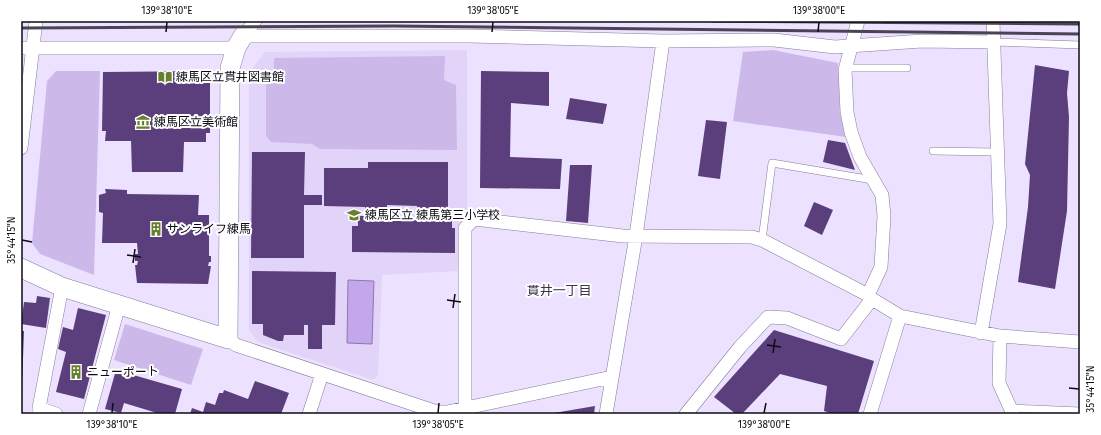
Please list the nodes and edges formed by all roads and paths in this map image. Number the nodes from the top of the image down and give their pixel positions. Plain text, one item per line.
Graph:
1 (36, 21) edge
2 (255, 21) edge
3 (858, 21) edge
4 (993, 21) edge
5 (664, 41) junction
6 (240, 42) junction
7 (993, 42) junction
8 (1080, 45) edge
9 (850, 46) junction
10 (26, 48) edge
11 (846, 68) junction
12 (908, 68) dead end
13 (21, 148) edge
14 (933, 151) dead end
15 (996, 152) junction
16 (874, 180) junction
17 (636, 236) junction
18 (762, 240) junction
19 (21, 268) edge
20 (62, 287) junction
21 (870, 297) junction
22 (120, 304) junction
23 (900, 316) junction
24 (981, 333) junction
25 (1000, 336) junction
26 (228, 339) junction
27 (1080, 342) edge
28 (322, 374) junction
29 (612, 377) junction
30 (465, 409) junction
31 (1012, 411) edge
32 (1080, 411) edge
33 (92, 413) edge
34 (437, 413) edge
35 (56, 414) edge
36 (309, 414) edge
37 (606, 414) edge
38 (686, 414) edge
39 (870, 414) edge

1 - 10 street
2 - 6 street
3 - 9 street
4 - 7 street
5 - 6 street
5 - 9 street
5 - 17 street
6 - 10 street
6 - 26 street
7 - 8 lane
7 - 9 street
7 - 15 street
9 - 11 street
10 - 13 street
11 - 12 lane
11 - 16 street
14 - 15 lane
15 - 24 street
16 - 18 lane
16 - 21 street
17 - 18 street
17 - 29 street
17 - 30 street
18 - 21 street
19 - 20 street
20 - 22 street
20 - 35 street
21 - 23 street
21 - 38 street
22 - 26 street
22 - 33 street
23 - 24 street
23 - 39 street
24 - 25 street
25 - 27 street
25 - 31 street
26 - 28 street
28 - 34 street
28 - 36 street
29 - 30 street
29 - 37 street
30 - 34 street
31 - 32 lane

